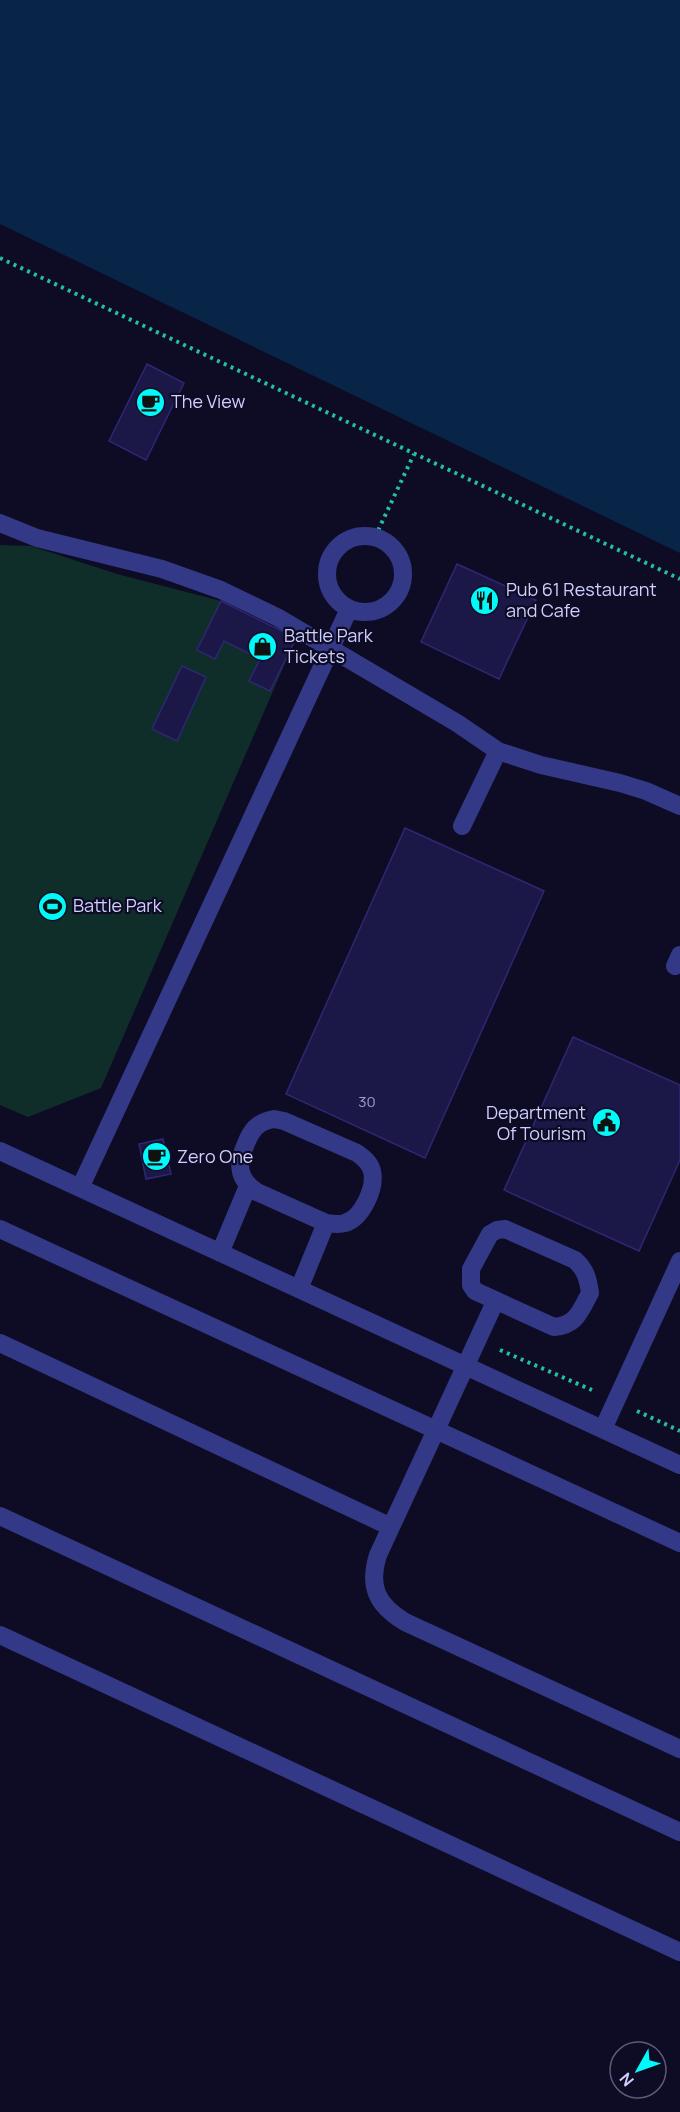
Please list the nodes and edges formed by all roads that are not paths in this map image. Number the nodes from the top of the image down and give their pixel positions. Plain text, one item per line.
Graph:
1 (0, 523) edge
2 (349, 609) junction
3 (331, 649) junction
4 (498, 752) junction
5 (680, 806) edge
6 (462, 826) dead end
7 (0, 1151) edge
8 (248, 1186) junction
9 (80, 1188) junction
10 (326, 1222) junction
11 (0, 1229) edge
12 (220, 1253) junction
13 (680, 1261) edge
14 (299, 1289) junction
15 (495, 1302) junction
16 (0, 1343) edge
17 (465, 1366) junction
18 (603, 1429) junction
19 (436, 1430) junction
20 (680, 1465) edge
21 (0, 1516) edge
22 (391, 1527) junction
23 (680, 1543) edge
24 (0, 1635) edge
25 (680, 1749) edge
26 (680, 1832) edge
27 (680, 1952) edge

1 - 3 street
2 - 2 street
2 - 3 street
3 - 4 street
3 - 9 street
4 - 5 street
4 - 6 street
7 - 9 street
8 - 10 street
8 - 10 street
8 - 12 street
9 - 12 street
10 - 14 street
11 - 19 street
12 - 14 street
13 - 18 street
14 - 17 street
15 - 15 street
15 - 17 street
16 - 22 street
17 - 18 street
17 - 19 street
18 - 20 street
19 - 22 street
19 - 23 street
21 - 26 street
22 - 25 street
24 - 27 street

